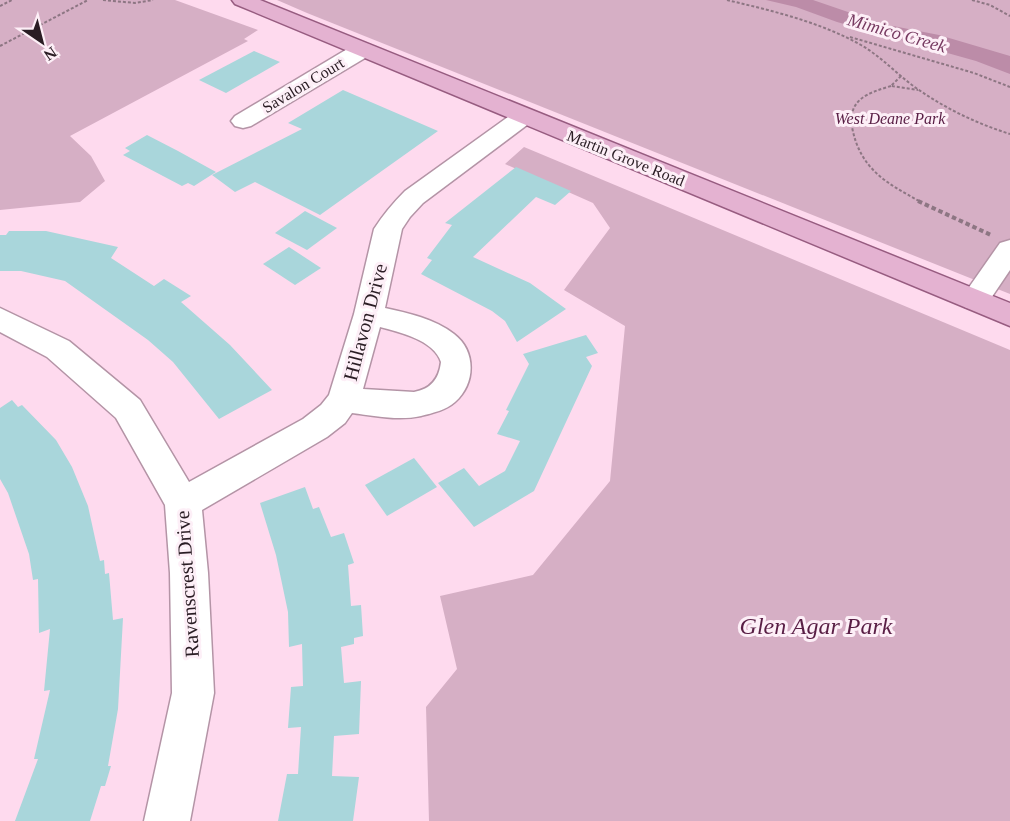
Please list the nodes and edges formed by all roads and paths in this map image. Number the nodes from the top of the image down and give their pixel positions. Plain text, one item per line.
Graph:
1 (12, 0) edge
2 (88, 0) edge
3 (104, 0) edge
4 (153, 0) edge
5 (242, 0) edge
6 (727, 0) edge
7 (972, 0) edge
8 (0, 6) edge
9 (1010, 16) edge
10 (842, 35) junction
11 (0, 46) edge
12 (362, 50) junction
13 (901, 76) junction
14 (891, 86) junction
15 (1010, 87) edge
16 (922, 91) junction
17 (523, 117) junction
18 (243, 121) dead end
19 (1010, 134) edge
20 (1005, 244) edge
21 (975, 300) junction
22 (369, 314) junction
23 (1010, 315) edge
24 (0, 319) edge
25 (344, 400) junction
26 (183, 502) junction
27 (167, 821) edge

1 - 8 path
2 - 11 path
3 - 4 path
5 - 12 main road, Martin Grove Road
6 - 10 path
7 - 9 path
10 - 13 path
10 - 15 path
12 - 17 main road, Martin Grove Road
12 - 18 street, Savalon Court
13 - 14 path
13 - 16 path
14 - 16 path
14 - 20 path
16 - 19 path
17 - 21 main road, Martin Grove Road
17 - 22 street, Hillavon Drive
20 - 21 street
21 - 23 main road, Martin Grove Road
22 - 25 street, Hillavon Drive
22 - 25 street
24 - 26 street, Ravenscrest Drive
25 - 26 street, Hillavon Drive
26 - 27 street, Ravenscrest Drive

